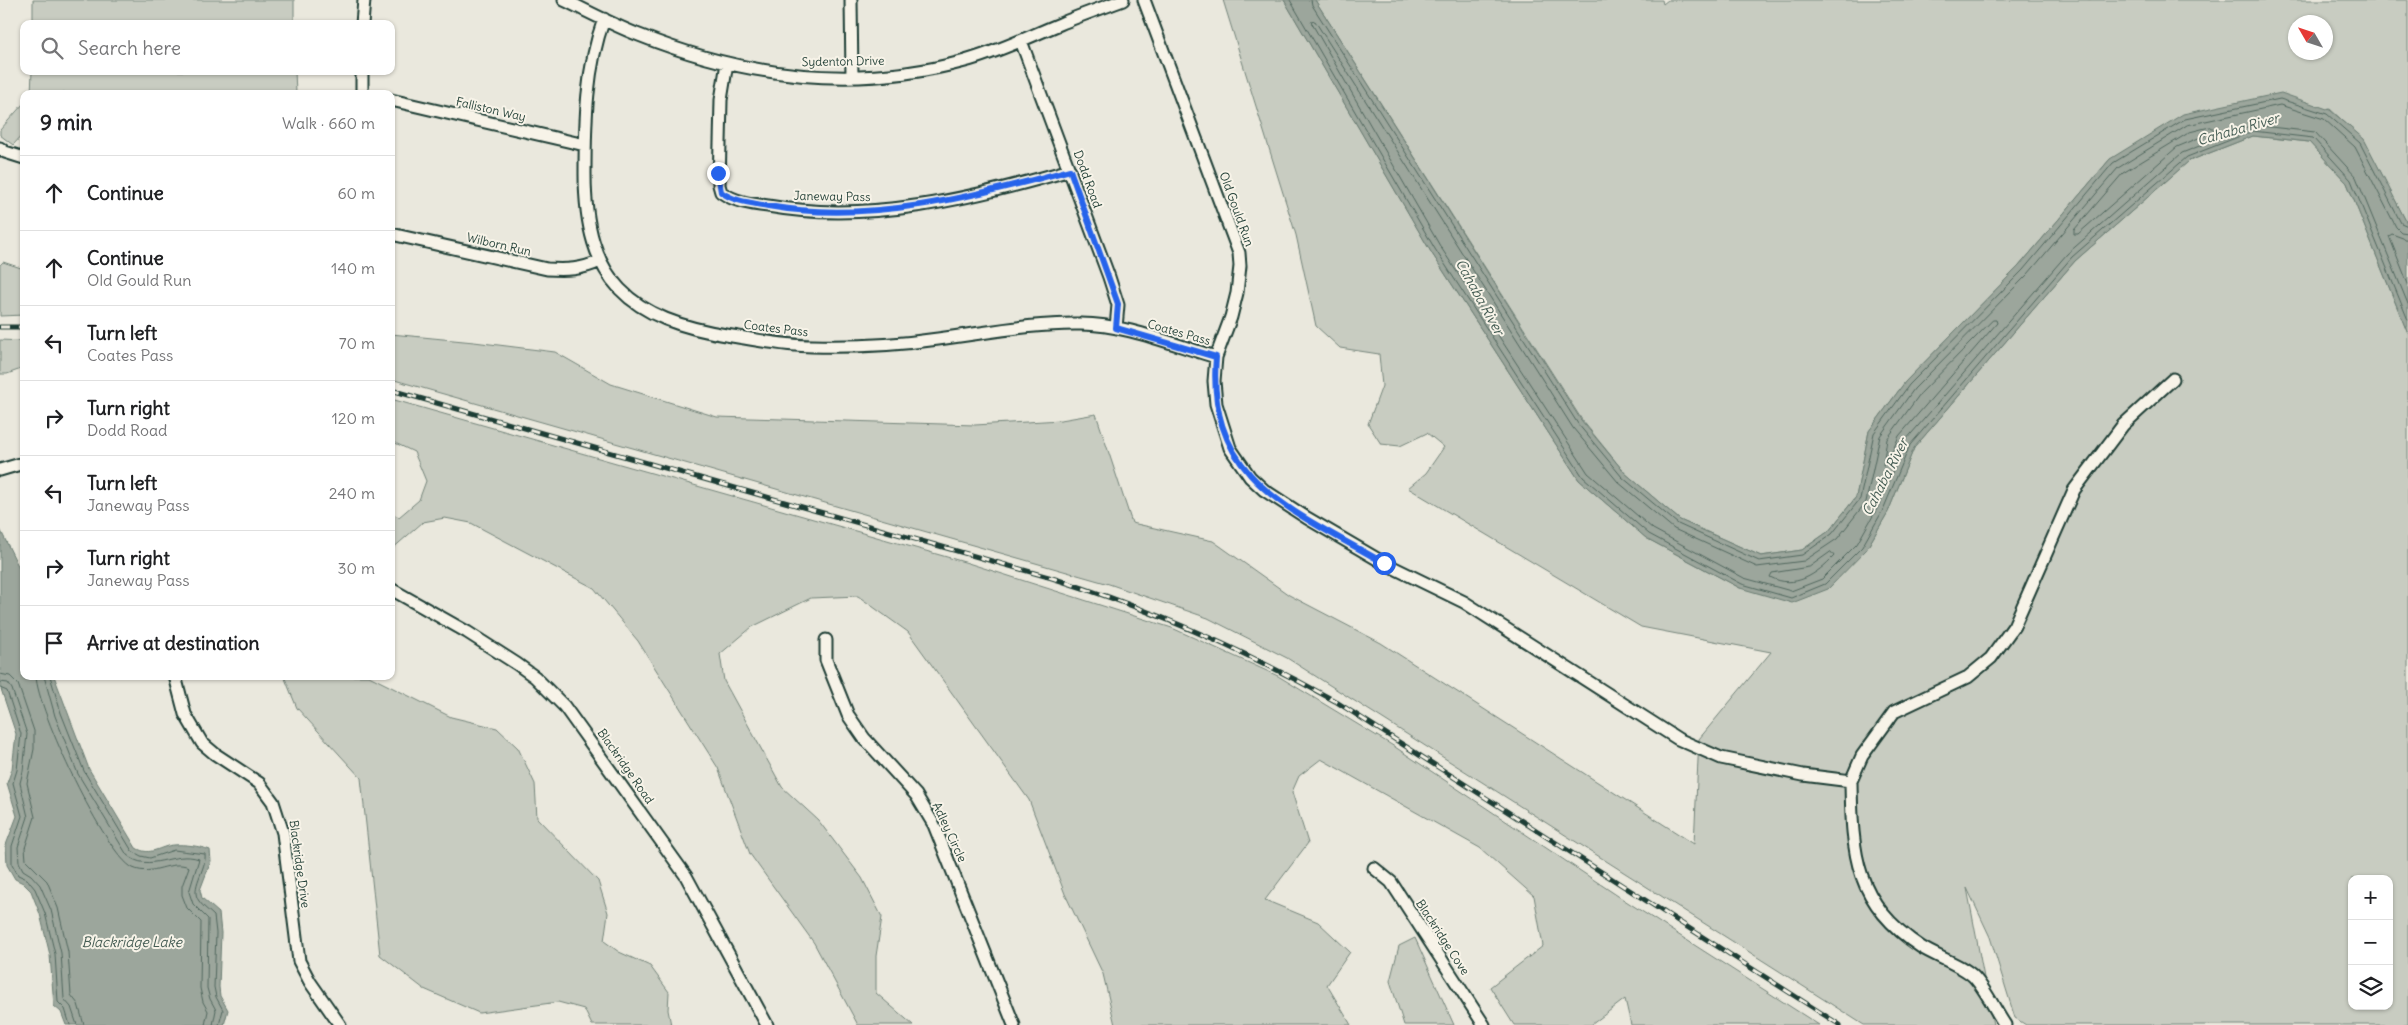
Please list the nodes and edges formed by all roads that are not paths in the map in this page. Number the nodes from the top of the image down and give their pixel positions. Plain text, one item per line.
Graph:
1 (364, 0) edge
2 (564, 0) edge
3 (851, 0) edge
4 (1124, 0) edge
5 (1144, 0) edge
6 (604, 19) junction
7 (362, 20) edge
8 (1021, 41) junction
9 (727, 63) junction
10 (362, 75) edge
11 (852, 77) junction
12 (362, 90) edge
13 (395, 101) edge
14 (585, 145) junction
15 (2, 154) edge
16 (20, 157) edge
17 (1070, 170) junction
18 (395, 235) edge
19 (600, 261) junction
20 (1116, 328) junction
21 (1216, 357) junction
22 (2173, 379) dead end
23 (20, 464) edge
24 (0, 470) edge
25 (395, 591) edge
26 (826, 640) dead end
27 (176, 680) edge
28 (1851, 781) junction
29 (1374, 868) dead end
30 (340, 1025) edge
31 (767, 1025) edge
32 (1014, 1025) edge
33 (1484, 1025) edge
34 (2005, 1025) edge

1 - 7 street
2 - 6 street, Sydenton Drive
3 - 11 street
4 - 8 street, Sydenton Drive
5 - 21 street, Old Gould Run
6 - 9 street, Sydenton Drive
6 - 14 street, Coates Pass
8 - 11 street, Sydenton Drive
8 - 17 street, Dodd Road
9 - 11 street, Sydenton Drive
9 - 17 street, Janeway Pass
10 - 12 street
13 - 14 street, Falliston Way
14 - 19 street, Coates Pass
15 - 16 street
17 - 20 street, Dodd Road
18 - 19 street, Wilborn Run
19 - 20 street, Coates Pass
20 - 21 street, Coates Pass
21 - 28 street, Old Gould Run
22 - 28 street
23 - 24 street
25 - 31 street, Blackridge Road
26 - 32 street, Adley Circle
27 - 30 street, Blackridge Drive
28 - 34 street
29 - 33 street, Blackridge Cove

